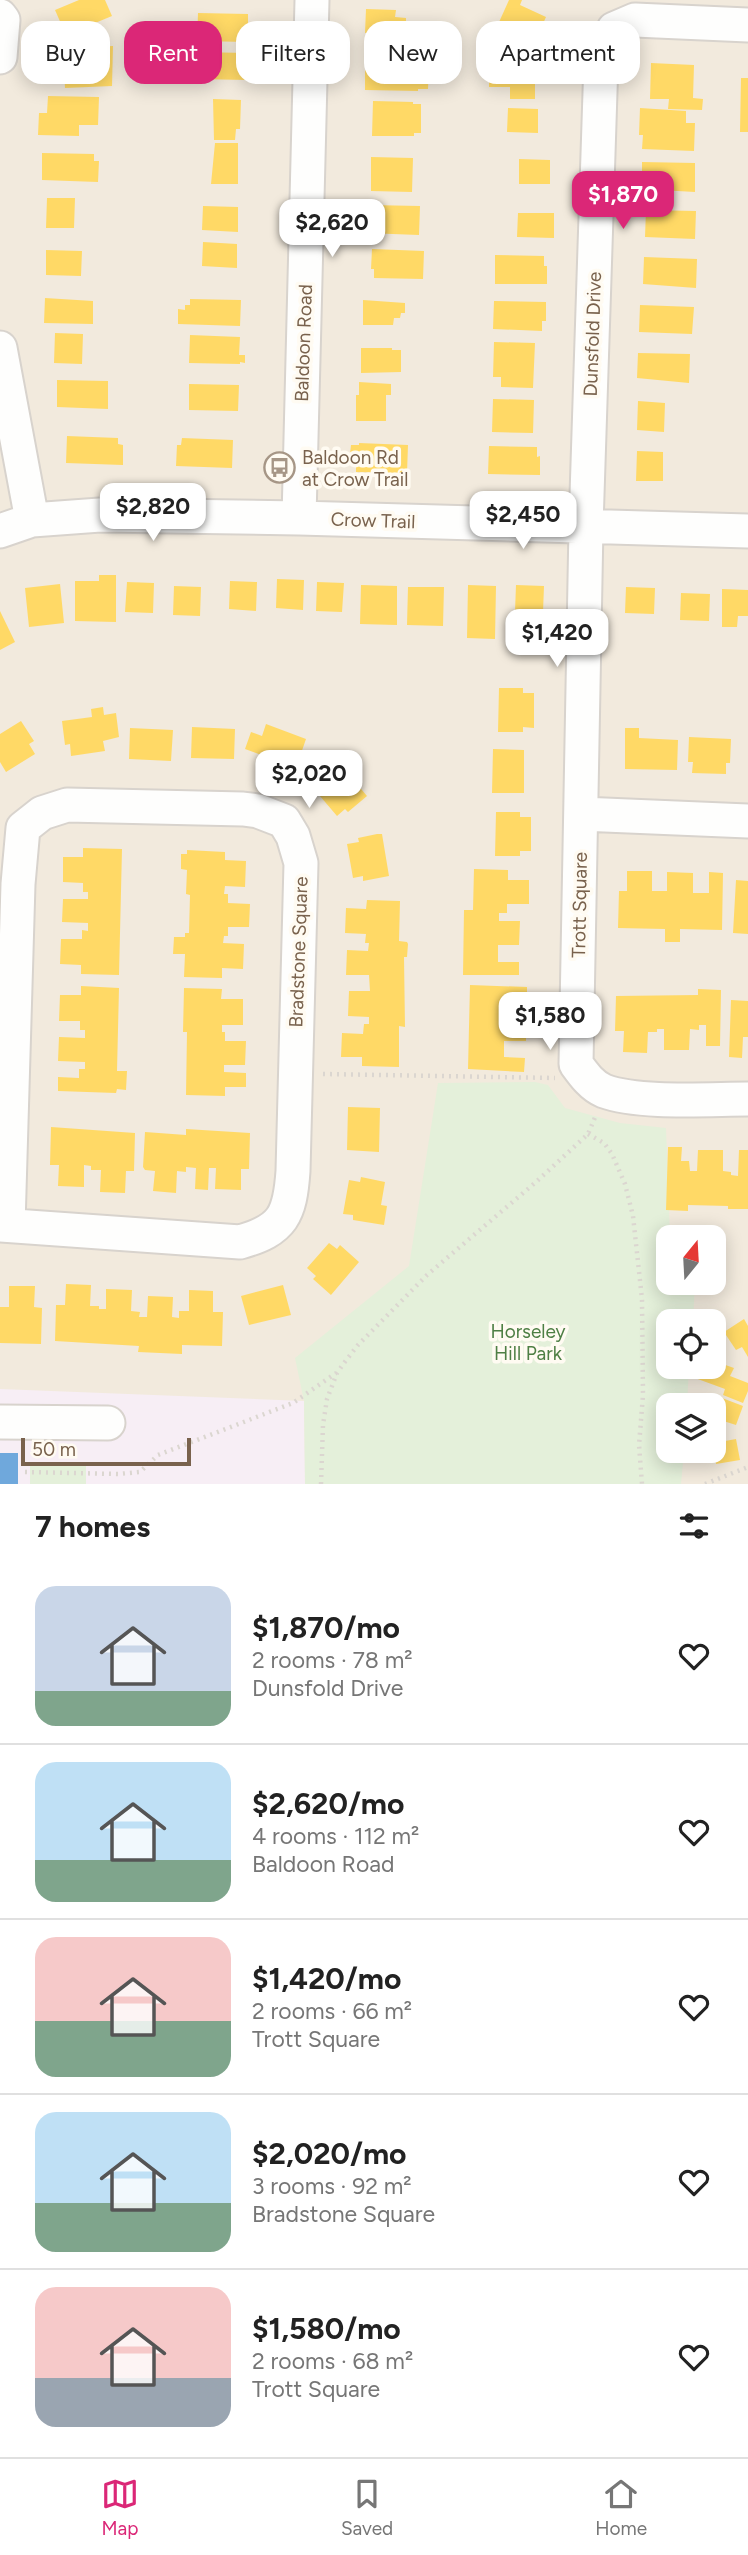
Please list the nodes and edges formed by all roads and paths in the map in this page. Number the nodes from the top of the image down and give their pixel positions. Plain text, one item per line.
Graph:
1 (312, 0) edge
2 (0, 16) edge
3 (748, 25) edge
4 (0, 57) edge
5 (0, 348) edge
6 (299, 518) junction
7 (32, 520) junction
8 (586, 526) junction
9 (0, 531) edge
10 (748, 531) edge
11 (581, 814) junction
12 (748, 821) edge
13 (576, 1065) junction
14 (294, 1074) junction
15 (603, 1090) junction
16 (748, 1100) edge
17 (588, 1134) junction
18 (4, 1225) edge
19 (337, 1373) junction
20 (0, 1422) edge
21 (108, 1423) dead end
22 (748, 1466) edge
23 (25, 1472) dead end
24 (321, 1484) edge
25 (642, 1484) edge
26 (705, 1484) edge

1 - 6 street, Baldoon Road
2 - 4 street
3 - 8 street, Dunsfold Drive
5 - 7 street
6 - 7 street, Crow Trail
6 - 8 street, Crow Trail
7 - 9 street, Crow Trail
8 - 10 street, Crow Trail
8 - 11 street, Trott Square
11 - 12 street
11 - 13 street, Trott Square
13 - 14 path
13 - 15 street
14 - 18 street, Bradstone Square
14 - 18 street, Bradstone Square
15 - 16 street
15 - 17 path
17 - 19 path
17 - 25 path
19 - 23 path
19 - 24 path
20 - 21 street
22 - 26 path

